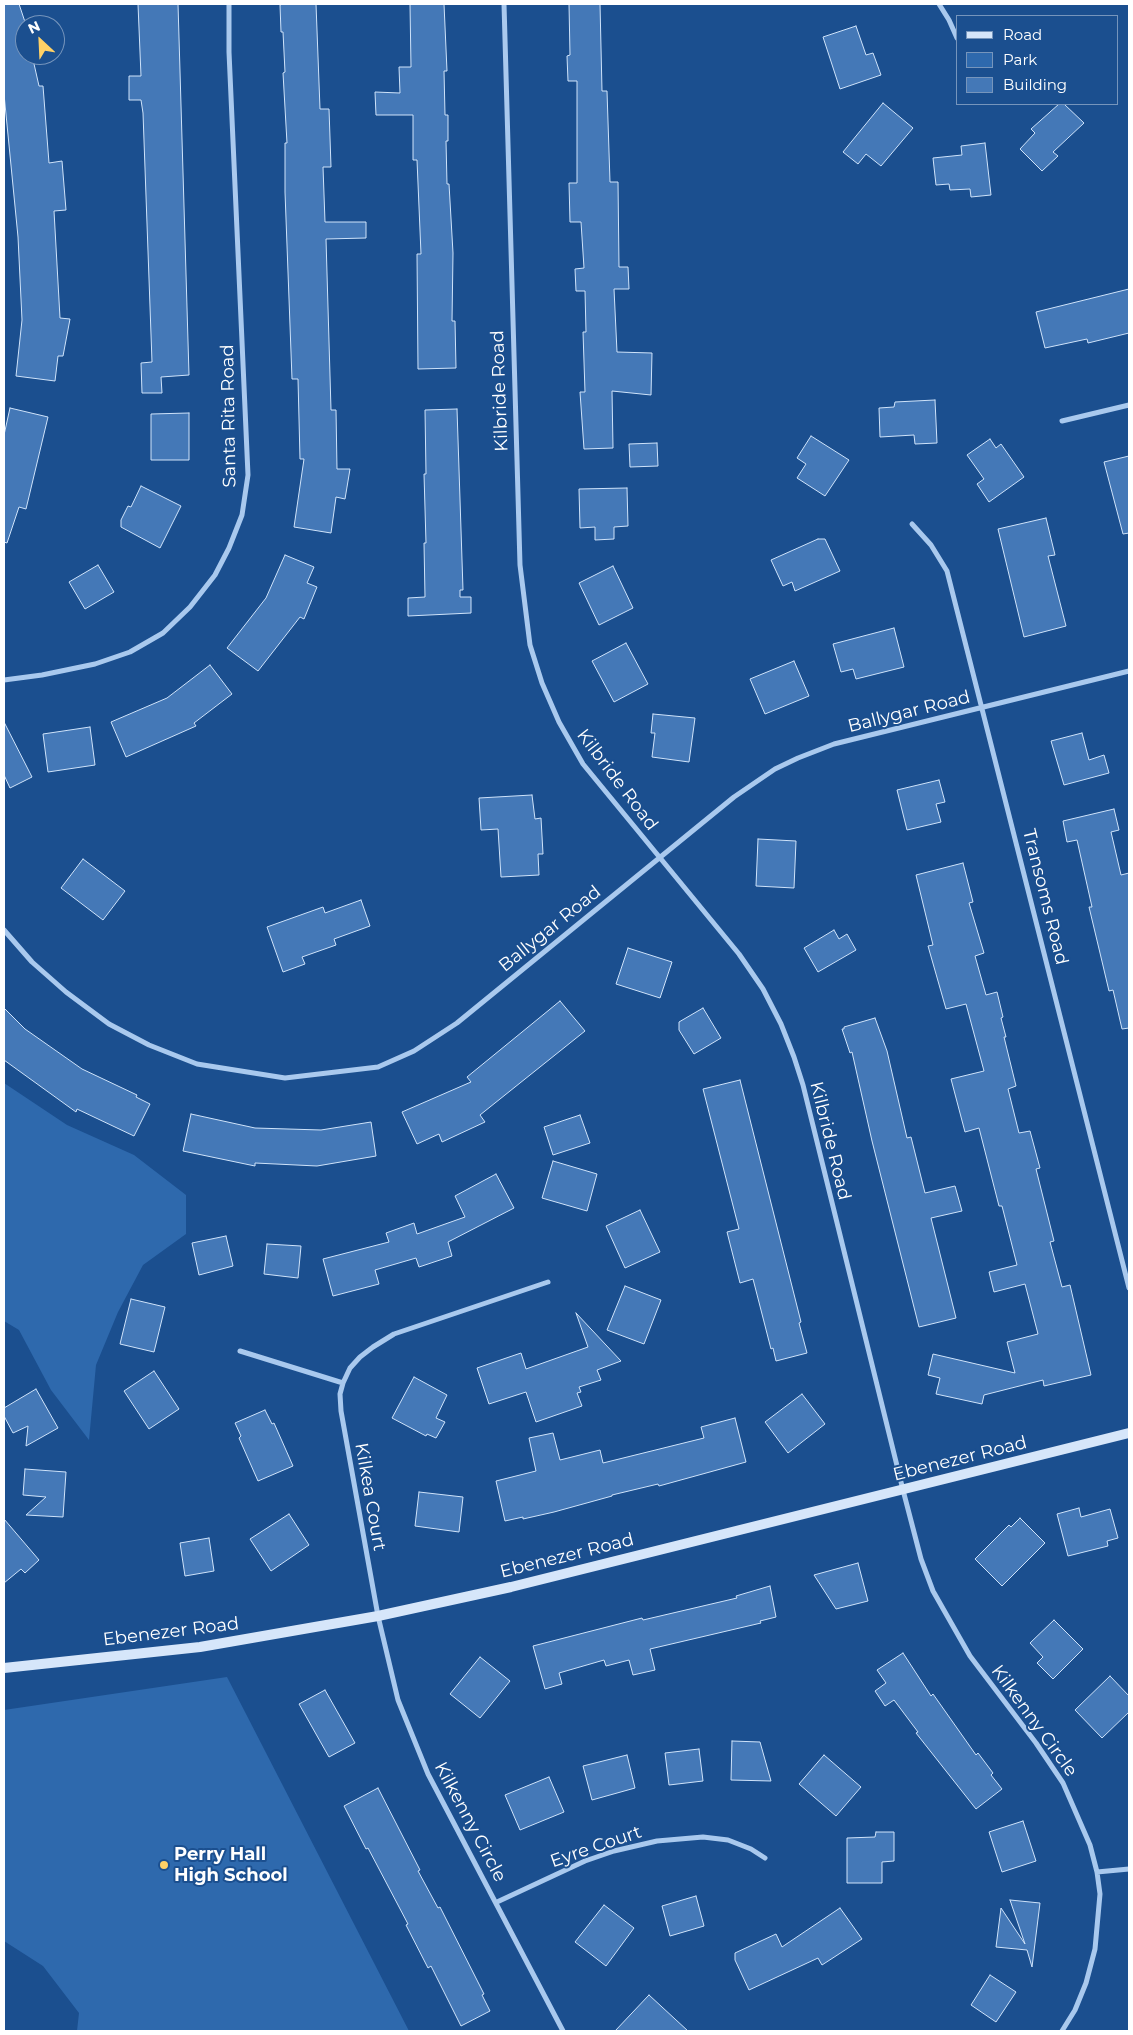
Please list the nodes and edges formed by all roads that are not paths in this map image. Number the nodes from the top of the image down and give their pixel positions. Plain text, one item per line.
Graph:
1 (229, 4) edge
2 (504, 4) edge
3 (939, 4) edge
4 (956, 36) edge
5 (1129, 405) edge
6 (1062, 421) dead end
7 (912, 524) dead end
8 (1129, 671) edge
9 (4, 680) edge
10 (982, 708) junction
11 (659, 858) junction
12 (4, 930) edge
13 (548, 1282) dead end
14 (1129, 1288) edge
15 (240, 1351) dead end
16 (342, 1383) junction
17 (1129, 1433) edge
18 (903, 1490) junction
19 (378, 1616) junction
20 (4, 1668) edge
21 (765, 1858) dead end
22 (1129, 1869) edge
23 (1097, 1872) junction
24 (497, 1902) junction
25 (563, 2031) edge
26 (1062, 2031) edge

1 - 9 street, Santa Rita Road
2 - 11 street, Kilbride Road
3 - 4 street
5 - 6 street
7 - 10 street, Transoms Road
8 - 10 street, Ballygar Road
10 - 11 street, Ballygar Road
10 - 14 street, Transoms Road
11 - 12 street, Ballygar Road
11 - 18 street, Kilbride Road
13 - 16 street, Kilkea Court
15 - 16 street
16 - 19 street, Kilkea Court
17 - 18 street, Ebenezer Road
18 - 19 street, Ebenezer Road
18 - 23 street, Kilkenny Circle
19 - 20 street, Ebenezer Road
19 - 24 street, Kilkenny Circle
21 - 24 street, Eyre Court
22 - 23 street
23 - 26 street, Kilkenny Circle
24 - 25 street, Kilkenny Circle

